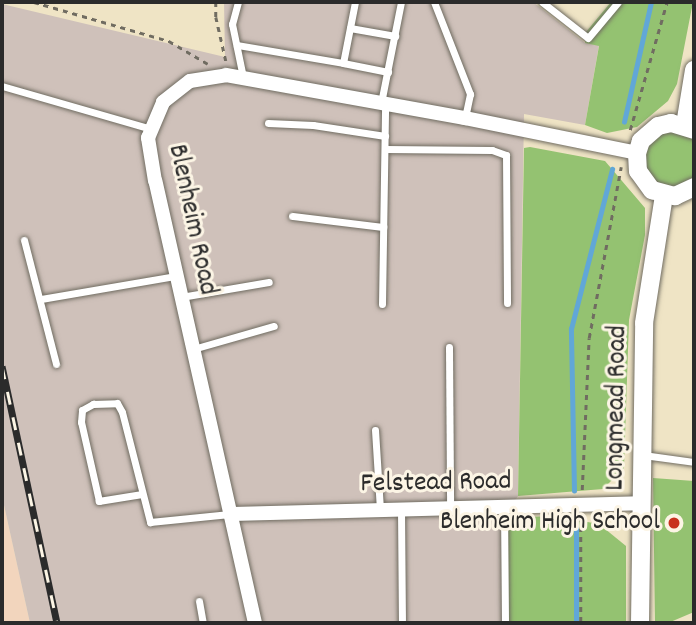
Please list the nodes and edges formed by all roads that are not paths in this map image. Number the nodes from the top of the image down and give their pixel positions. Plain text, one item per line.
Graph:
1 (238, 2) edge
2 (355, 2) edge
3 (401, 2) edge
4 (434, 2) edge
5 (542, 2) edge
6 (618, 2) edge
7 (350, 28) junction
8 (395, 36) junction
9 (237, 45) junction
10 (343, 63) junction
11 (694, 70) edge
12 (388, 72) junction
13 (243, 78) junction
14 (2, 86) edge
15 (383, 103) junction
16 (465, 117) junction
17 (268, 123) dead end
18 (689, 128) edge
19 (151, 129) junction
20 (385, 136) junction
21 (384, 149) junction
22 (631, 151) junction
23 (694, 187) edge
24 (664, 195) junction
25 (292, 216) dead end
26 (383, 227) junction
27 (24, 240) dead end
28 (177, 276) junction
29 (269, 282) dead end
30 (181, 297) junction
31 (41, 299) junction
32 (507, 303) dead end
33 (382, 304) dead end
34 (274, 326) dead end
35 (449, 347) dead end
36 (193, 349) junction
37 (56, 364) dead end
38 (375, 430) dead end
39 (642, 455) junction
40 (694, 462) edge
41 (142, 494) junction
42 (642, 503) junction
43 (504, 507) junction
44 (450, 508) junction
45 (380, 510) junction
46 (401, 510) junction
47 (230, 514) junction
48 (199, 601) dead end
49 (203, 623) edge
50 (255, 623) edge
51 (402, 623) edge
52 (505, 623) edge
53 (640, 623) edge

1 - 9 lane
2 - 7 lane
3 - 8 lane
4 - 16 lane
5 - 6 lane
7 - 8 lane
7 - 10 lane
8 - 12 lane
9 - 10 lane
9 - 13 lane
10 - 12 lane
11 - 18 street
12 - 15 lane
13 - 15 street, Blenheim Road
13 - 19 street, Blenheim Road
14 - 19 lane
15 - 16 street, Blenheim Road
15 - 20 lane
16 - 22 street, Blenheim Road
17 - 20 lane
18 - 22 street
19 - 28 street, Blenheim Road
20 - 21 lane
21 - 26 lane
21 - 32 lane
22 - 24 street
23 - 24 street
24 - 39 street, Longmead Road
25 - 26 lane
26 - 33 lane
27 - 31 lane
28 - 30 street, Blenheim Road
28 - 31 lane
29 - 30 lane
30 - 36 street, Blenheim Road
31 - 37 lane
34 - 36 lane
35 - 44 lane
36 - 47 street, Blenheim Road
38 - 45 lane
39 - 40 lane
39 - 42 street, Longmead Road
41 - 41 lane
41 - 47 lane
42 - 43 street, Felstead Road
42 - 53 street, Longmead Road
43 - 44 street, Felstead Road
43 - 52 lane
44 - 46 street, Felstead Road
45 - 46 street, Felstead Road
45 - 47 street, Felstead Road
46 - 51 lane
47 - 50 street, Blenheim Road
48 - 49 lane

